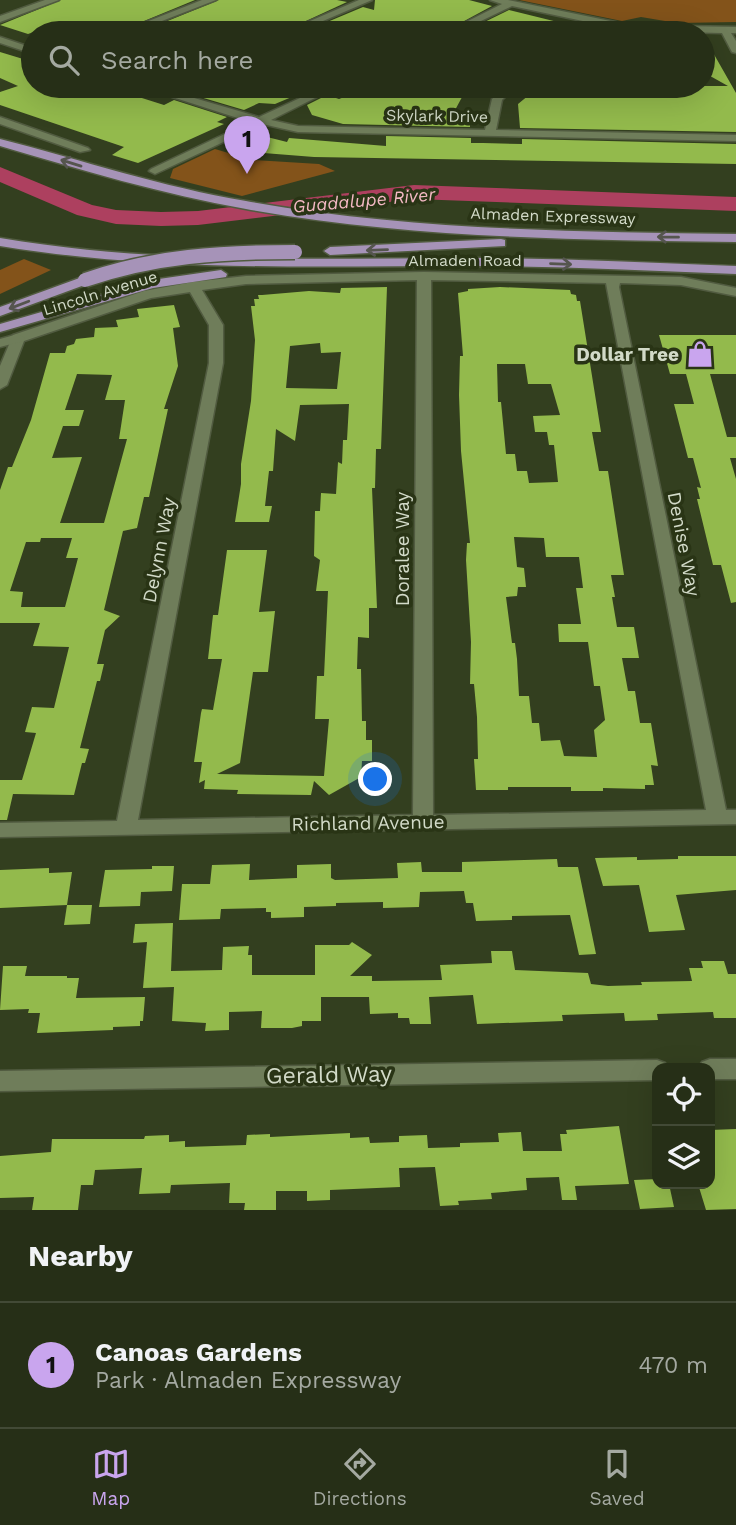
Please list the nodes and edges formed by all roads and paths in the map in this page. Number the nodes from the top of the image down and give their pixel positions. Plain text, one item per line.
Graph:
1 (54, 0) edge
2 (211, 0) edge
3 (368, 0) edge
4 (495, 0) edge
5 (510, 4) junction
6 (0, 19) edge
7 (155, 21) edge
8 (317, 21) edge
9 (474, 21) edge
10 (590, 21) edge
11 (731, 30) edge
12 (0, 40) edge
13 (21, 47) edge
14 (736, 50) edge
15 (187, 98) edge
16 (310, 98) edge
17 (498, 98) edge
18 (0, 120) edge
19 (261, 122) junction
20 (490, 133) junction
21 (736, 138) edge
22 (0, 142) edge
23 (84, 149) dead end
24 (155, 171) junction
25 (103, 173) junction
26 (159, 187) junction
27 (567, 235) junction
28 (736, 238) edge
29 (0, 242) edge
30 (736, 260) edge
31 (371, 263) junction
32 (631, 266) junction
33 (736, 270) edge
34 (424, 276) junction
35 (614, 279) junction
36 (193, 286) junction
37 (736, 292) edge
38 (0, 312) edge
39 (0, 328) edge
40 (18, 338) junction
41 (0, 343) edge
42 (0, 385) edge
43 (726, 817) edge
44 (423, 822) junction
45 (126, 828) junction
46 (0, 830) edge
47 (715, 1069) edge
48 (736, 1069) edge
49 (652, 1070) edge
50 (0, 1081) edge

1 - 6 street
2 - 7 street
3 - 8 street
4 - 5 street
5 - 9 street
5 - 10 street
11 - 14 street
12 - 13 street
15 - 19 street, Skylark Drive
16 - 19 street
17 - 20 street
18 - 23 street
19 - 20 street, Skylark Drive
19 - 24 street
20 - 21 street, Skylark Drive
25 -> 22 main road, Almaden Expressway
24 - 25 main road
24 - 26 main road
25 - 26 main road, Almaden Expressway
26 - 27 main road, Almaden Expressway
28 -> 27 main road, Almaden Expressway
27 -> 38 main road, bridge
29 - 31 main road
30 - 32 main road
31 -> 32 main road
31 - 39 main road
32 - 33 main road
34 - 35 street, Almaden Road
34 - 36 street, Almaden Road
34 - 44 street, Doralee Way
35 - 37 street, Almaden Road
35 - 43 street, Denise Way
36 - 40 street, Lincoln Avenue
36 - 45 street, Delynn Way
40 - 41 street, Lincoln Avenue
40 - 42 street
43 - 44 street, Richland Avenue
44 - 45 street, Richland Avenue
45 - 46 street, Richland Avenue
47 - 48 street
49 - 50 street, Gerald Way

